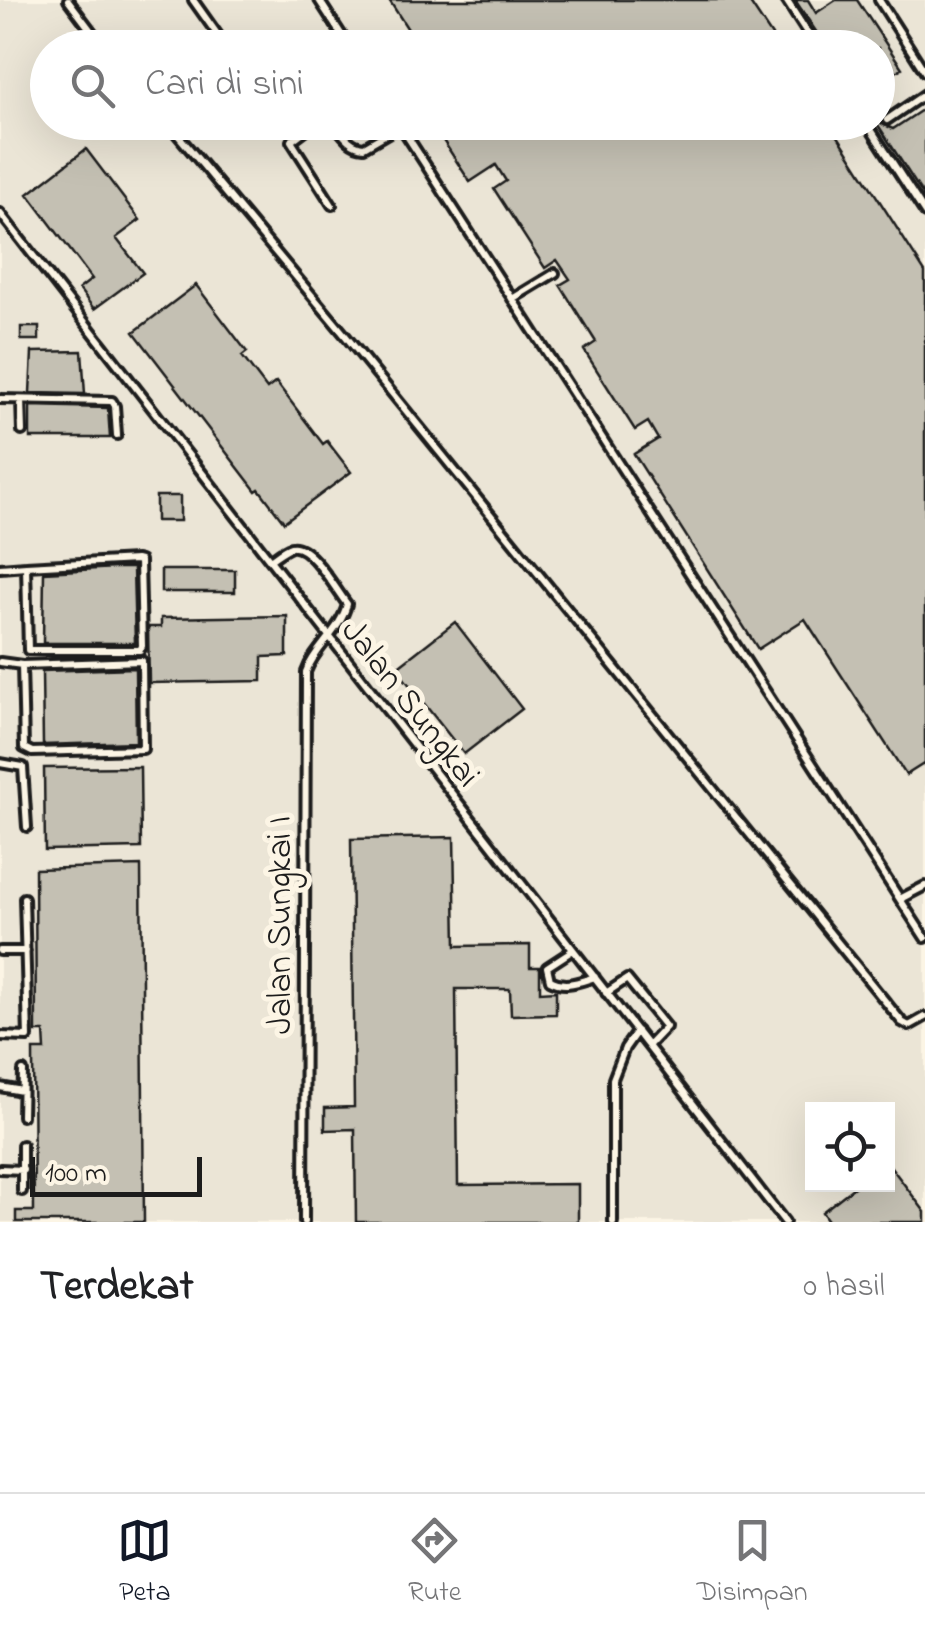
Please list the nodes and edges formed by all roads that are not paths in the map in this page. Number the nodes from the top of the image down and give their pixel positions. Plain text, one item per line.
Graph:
1 (68, 0) edge
2 (193, 0) edge
3 (319, 0) edge
4 (786, 0) edge
5 (879, 0) edge
6 (90, 30) edge
7 (214, 30) edge
8 (338, 30) edge
9 (805, 30) edge
10 (925, 72) edge
11 (925, 94) edge
12 (895, 115) edge
13 (183, 140) edge
14 (292, 140) edge
15 (347, 140) edge
16 (375, 140) edge
17 (409, 140) edge
18 (882, 140) edge
19 (332, 205) dead end
20 (0, 212) edge
21 (925, 213) edge
22 (555, 273) dead end
23 (512, 300) junction
24 (0, 399) edge
25 (21, 400) junction
26 (22, 431) dead end
27 (117, 435) dead end
28 (270, 560) junction
29 (26, 566) junction
30 (0, 568) edge
31 (328, 635) junction
32 (0, 662) edge
33 (22, 665) junction
34 (0, 764) edge
35 (28, 827) dead end
36 (925, 886) edge
37 (24, 898) dead end
38 (900, 900) junction
39 (925, 938) edge
40 (573, 950) junction
41 (0, 951) edge
42 (26, 951) junction
43 (594, 977) junction
44 (606, 992) junction
45 (925, 1017) edge
46 (636, 1032) junction
47 (0, 1036) edge
48 (648, 1046) junction
49 (23, 1071) dead end
50 (0, 1087) edge
51 (22, 1091) junction
52 (22, 1116) dead end
53 (22, 1145) dead end
54 (0, 1169) edge
55 (22, 1170) junction
56 (22, 1191) dead end
57 (304, 1222) edge
58 (613, 1222) edge
59 (784, 1222) edge

1 - 6 lane
2 - 7 lane
3 - 8 lane
4 - 9 lane
5 - 10 lane
11 - 12 lane
13 - 45 lane
14 - 19 lane
15 - 16 lane
17 - 23 lane
18 - 21 lane
20 - 28 lane, Jalan Sungkai
22 - 23 lane
23 - 38 lane
24 - 25 lane
25 - 26 lane
25 - 27 lane
28 - 31 lane, Jalan Sungkai
28 - 31 lane, Jalan Sungkai I
29 - 29 lane
29 - 30 lane
31 - 40 lane, Jalan Sungkai
31 - 57 lane, Jalan Sungkai I
32 - 33 lane
33 - 33 lane
34 - 35 lane
36 - 38 lane
37 - 42 lane
38 - 39 lane
40 - 43 lane, Jalan Sungkai
40 - 43 lane
41 - 42 lane
42 - 47 lane
43 - 44 lane, Jalan Sungkai
44 - 46 lane, Jalan Sungkai
44 - 48 lane
46 - 48 lane, Jalan Sungkai
46 - 58 lane
48 - 59 lane, Jalan Sungkai
49 - 51 lane
50 - 51 lane
51 - 52 lane
53 - 55 lane
54 - 55 lane
55 - 56 lane

